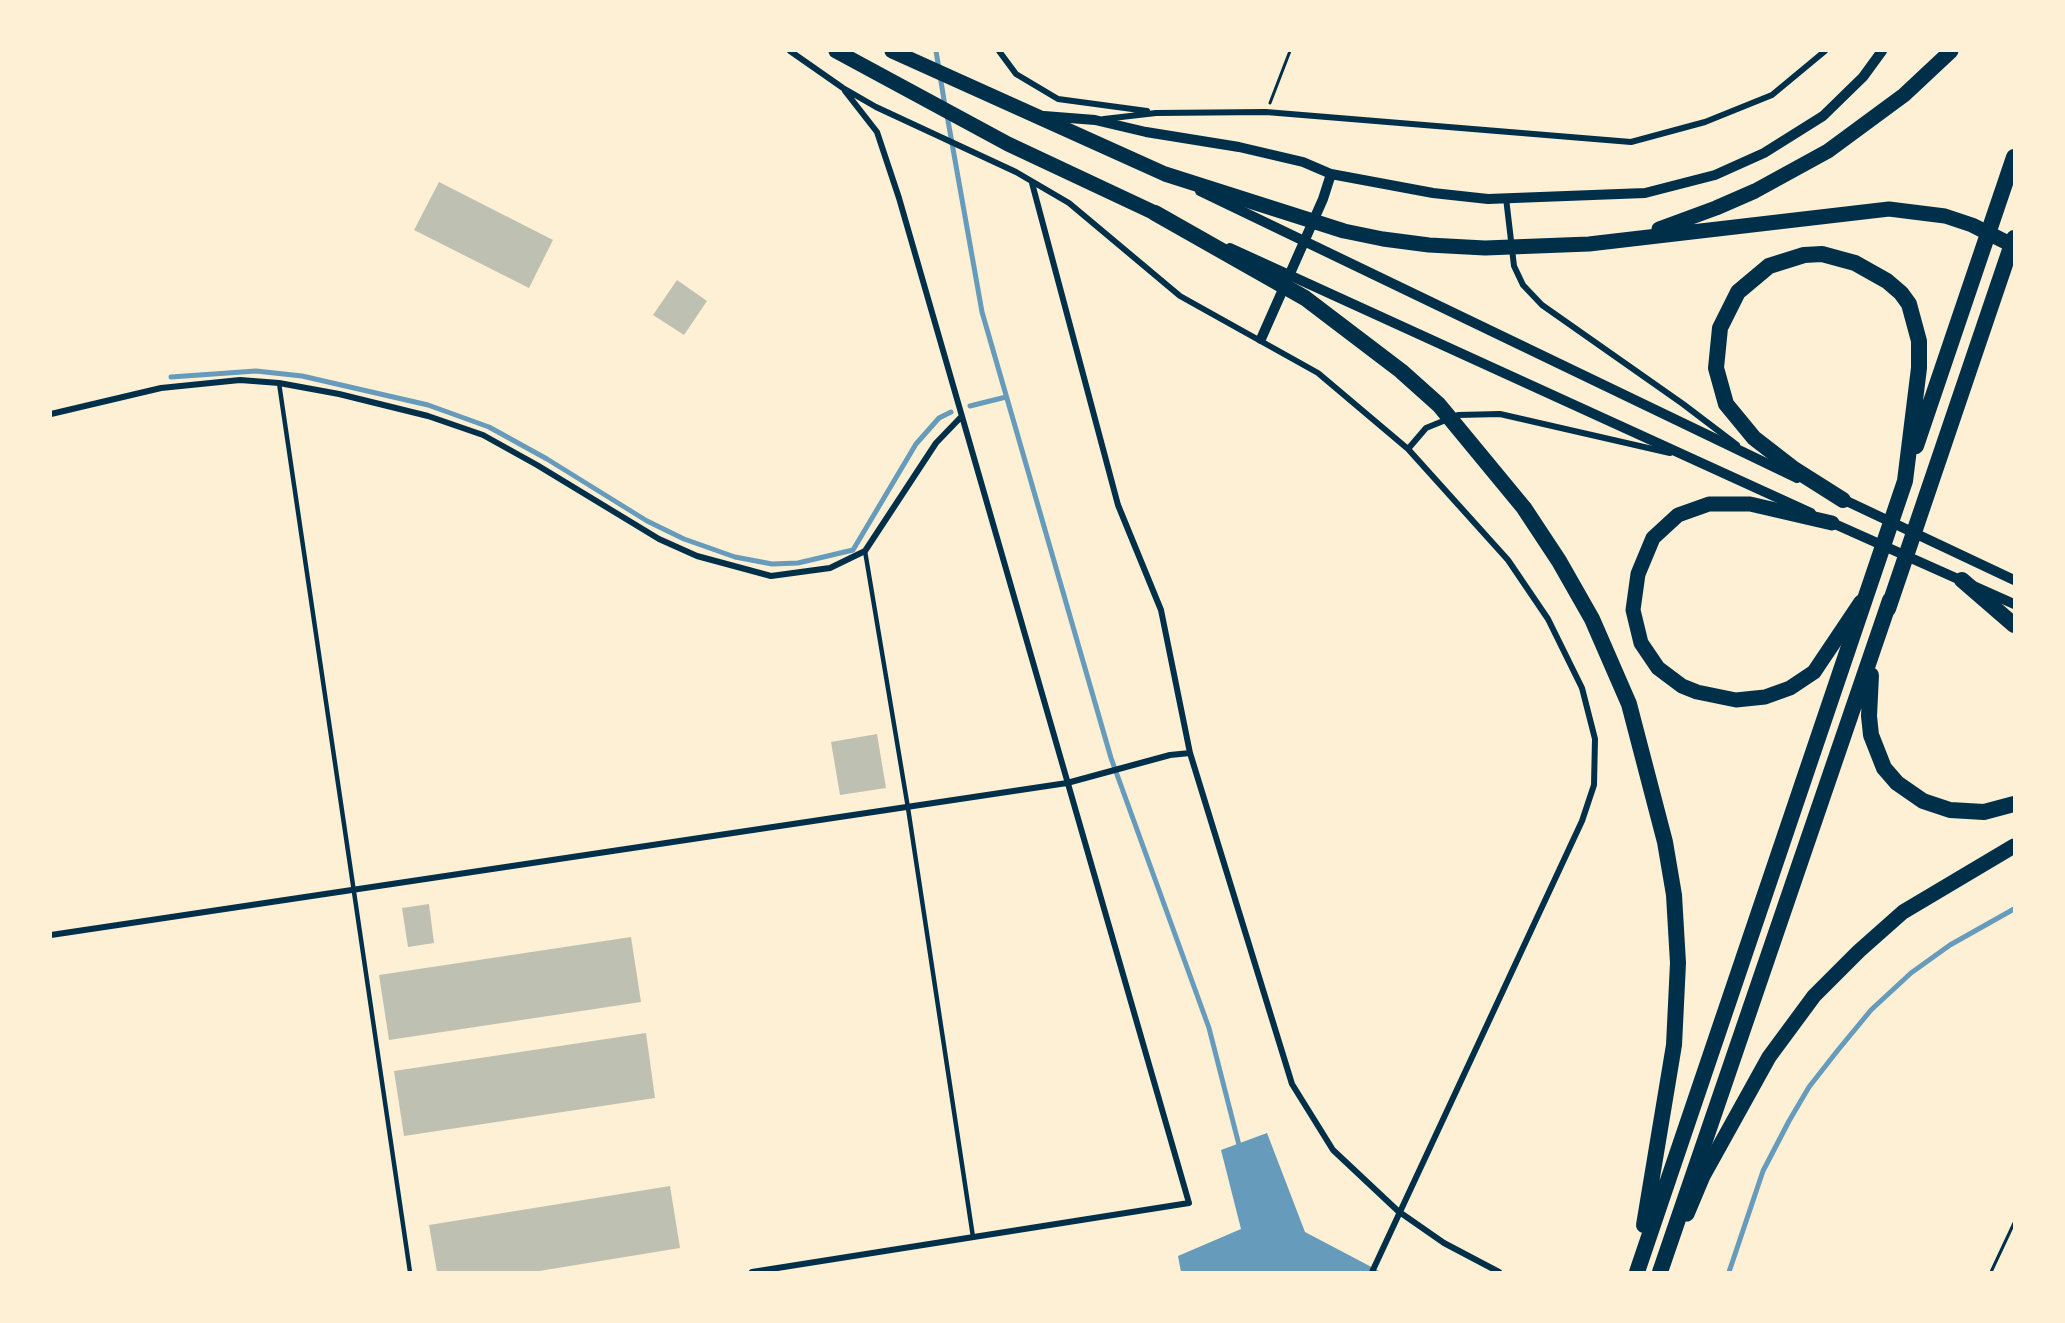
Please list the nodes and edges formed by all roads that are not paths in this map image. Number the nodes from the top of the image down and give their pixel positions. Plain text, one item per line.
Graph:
1 (790, 51) edge
2 (836, 51) edge
3 (892, 51) edge
4 (999, 51) edge
5 (1825, 51) edge
6 (1882, 51) edge
7 (1951, 51) edge
8 (843, 88) junction
9 (1156, 112) junction
10 (1028, 114) junction
11 (1095, 120) junction
12 (2014, 157) edge
13 (1165, 174) junction
14 (1331, 174) junction
15 (1032, 183) junction
16 (1506, 198) junction
17 (1155, 213) junction
18 (2014, 238) edge
19 (1589, 244) junction
20 (2014, 246) edge
21 (1261, 339) junction
22 (279, 383) junction
23 (51, 414) edge
24 (961, 417) junction
25 (1408, 449) junction
26 (1752, 457) junction
27 (1694, 458) junction
28 (1905, 481) junction
29 (1843, 500) junction
30 (1832, 523) junction
31 (866, 551) junction
32 (1962, 580) junction
33 (2014, 580) edge
34 (1867, 592) junction
35 (1890, 600) junction
36 (2014, 604) edge
37 (2014, 625) edge
38 (1190, 753) junction
39 (1067, 783) junction
40 (2014, 804) edge
41 (908, 808) junction
42 (2011, 848) edge
43 (353, 891) junction
44 (51, 935) edge
45 (1398, 1211) junction
46 (973, 1237) junction
47 (410, 1272) edge
48 (752, 1272) edge
49 (1372, 1272) edge
50 (1499, 1272) edge
51 (1637, 1272) edge
52 (1661, 1272) edge

1 - 8 street
2 - 17 main road
3 - 10 main road
4 - 9 street
5 - 9 street
6 - 16 street
7 - 19 main road
8 - 15 street
8 - 24 street
9 - 11 street
10 - 11 street
10 - 13 main road
11 - 14 street
12 - 28 highway
13 - 19 main road
13 - 26 street
14 - 16 street
14 - 21 street
15 - 21 street
15 - 38 street
16 - 26 street
17 - 27 street
17 - 51 highway
18 - 35 highway
19 - 20 main road
21 - 25 street
22 - 23 street
22 - 31 street
22 - 43 lane
24 - 31 street
24 - 39 street
25 - 27 street
25 - 45 street
26 - 29 street
27 - 30 street
28 - 29 highway
28 - 34 highway
29 - 33 street
30 - 32 street
30 - 34 main road
31 - 41 lane
32 - 36 street
32 - 37 highway
34 - 51 highway
35 - 40 highway
35 - 52 highway
38 - 39 street
38 - 45 street
39 - 41 street
39 - 46 street
41 - 43 street
41 - 46 lane
42 - 52 main road
43 - 44 street
43 - 47 lane
45 - 49 street
45 - 50 street
46 - 48 street

